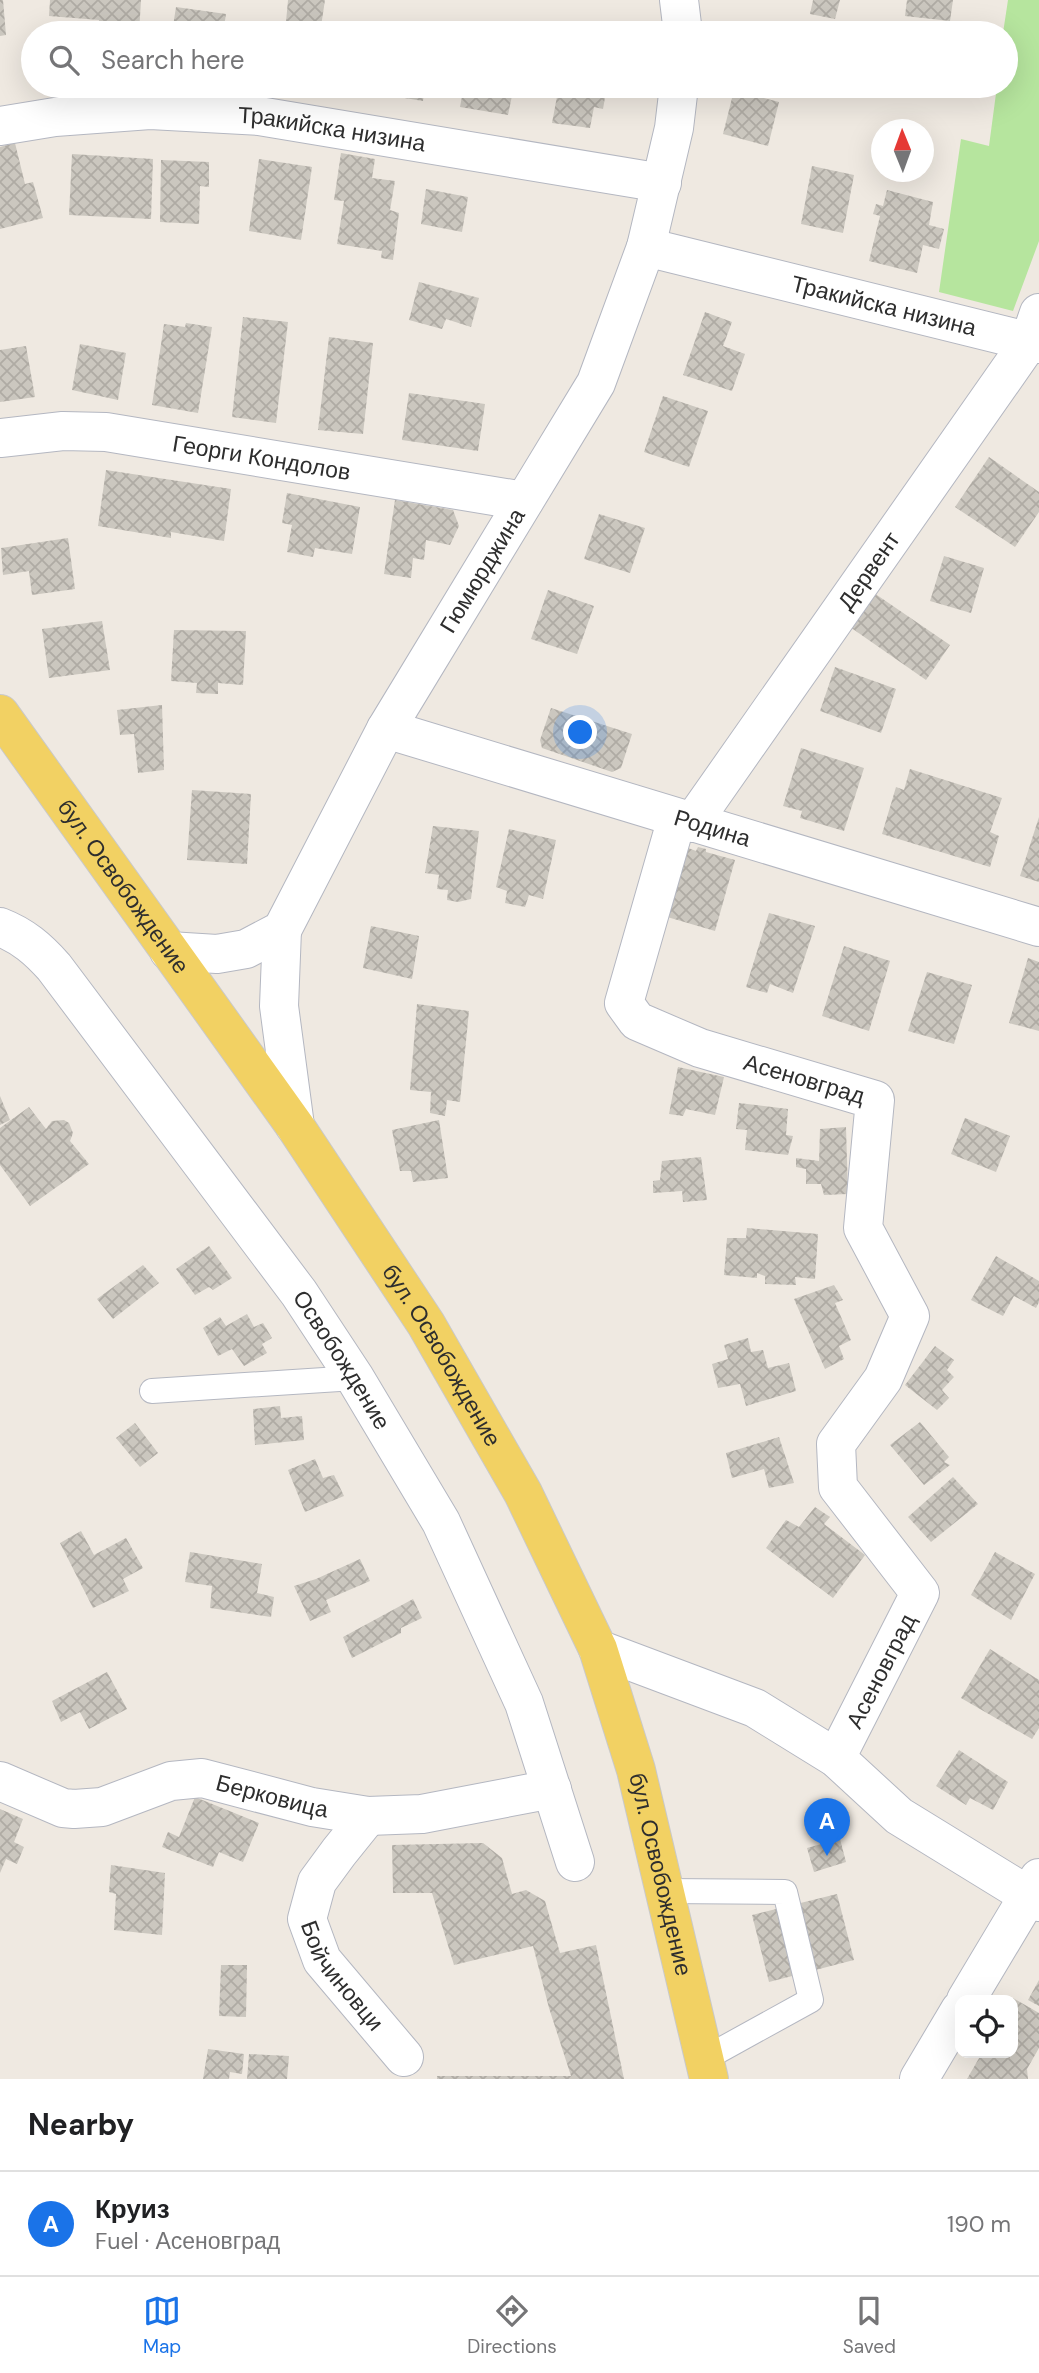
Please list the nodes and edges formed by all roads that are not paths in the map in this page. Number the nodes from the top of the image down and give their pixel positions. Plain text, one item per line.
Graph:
1 (680, 0) edge
2 (682, 21) edge
3 (678, 98) edge
4 (0, 126) edge
5 (662, 183) junction
6 (646, 247) junction
7 (1036, 333) edge
8 (0, 438) edge
9 (524, 501) junction
10 (0, 714) edge
11 (386, 729) junction
12 (684, 820) junction
13 (0, 927) edge
14 (1039, 927) edge
15 (282, 930) junction
16 (169, 951) junction
17 (295, 1126) junction
18 (355, 1378) junction
19 (152, 1391) dead end
20 (598, 1649) junction
21 (836, 1758) junction
22 (0, 1781) edge
23 (552, 1789) junction
24 (369, 1816) junction
25 (575, 1862) dead end
26 (664, 1891) junction
27 (1036, 1892) edge
28 (969, 1995) edge
29 (955, 2018) edge
30 (404, 2057) dead end
31 (706, 2069) edge
32 (919, 2079) edge

1 - 2 street
3 - 5 street, Гюмюрджина
4 - 5 street, Тракийска низина
5 - 6 street, Гюмюрджина
6 - 7 street, Тракийска низина
6 - 9 street, Гюмюрджина
7 - 12 street, Дервент
8 - 9 street, Георги Кондолов
9 - 11 street, Гюмюрджина
10 - 16 main road, бул. Освобождение
11 - 12 street, Родина
11 - 15 street, Гюмюрджина
12 - 14 street, Родина
12 - 21 street, Асеновград
13 - 18 street, Освобождение
15 - 16 street
15 - 17 street
16 - 17 main road, бул. Освобождение
17 - 20 main road, бул. Освобождение
18 - 19 lane
18 - 23 street, Освобождение
20 - 21 street
20 - 26 main road, бул. Освобождение
21 - 27 street
22 - 24 street, Берковица
23 - 24 street, Берковица
23 - 25 street, Освобождение
24 - 30 street, Бойчиновци
26 - 31 main road, бул. Освобождение
26 - 31 lane
27 - 28 street
29 - 32 street

